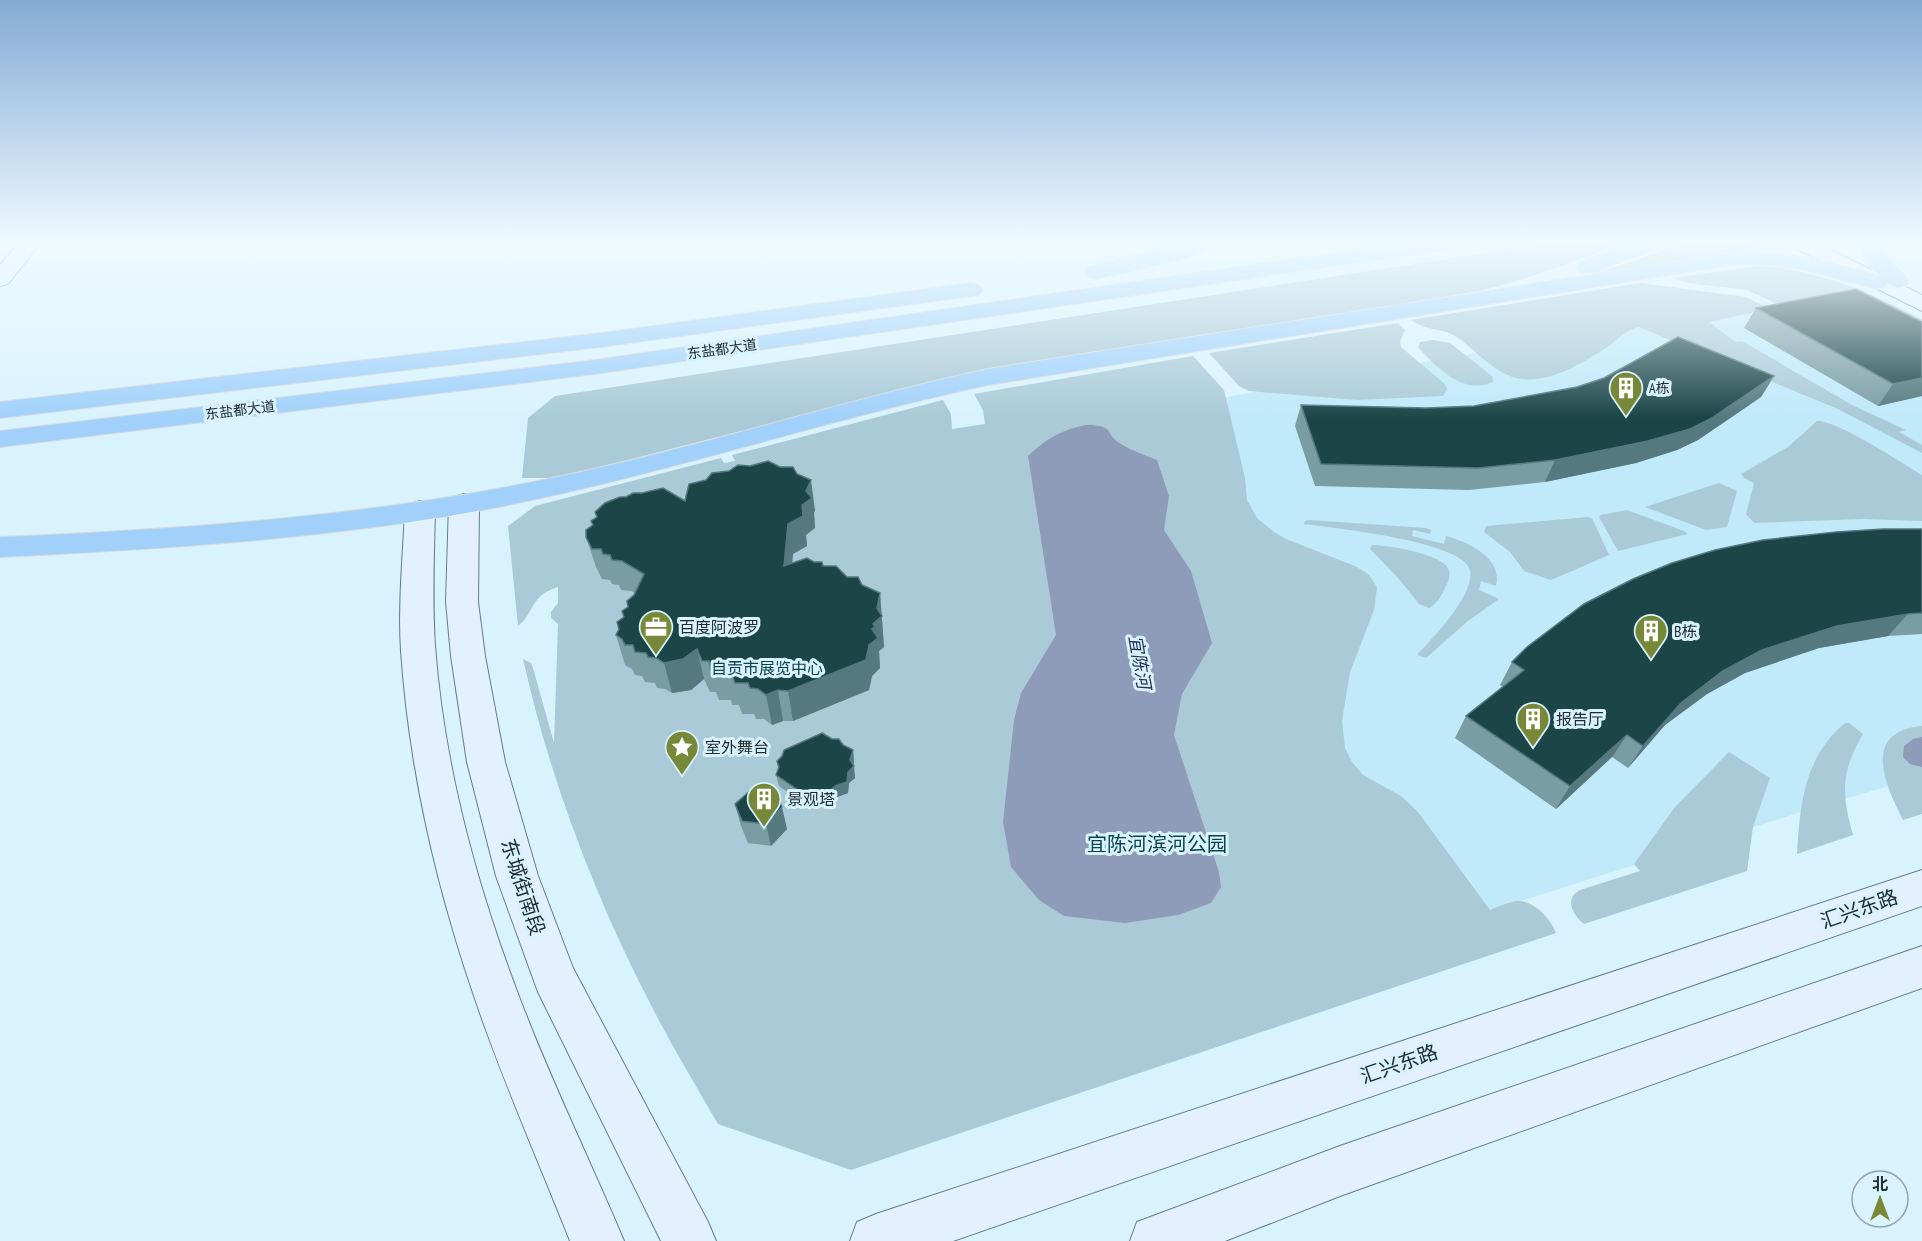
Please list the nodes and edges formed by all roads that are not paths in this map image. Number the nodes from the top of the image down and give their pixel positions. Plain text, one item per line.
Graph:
1 (881, 302) edge
2 (1044, 302) edge
3 (1457, 302) edge
4 (0, 410) edge
5 (0, 438) edge
6 (464, 503) junction
7 (420, 510) junction
8 (0, 547) edge
9 (1922, 888) edge
10 (1922, 967) edge
11 (597, 1241) edge
12 (689, 1241) edge
13 (876, 1241) edge
14 (1156, 1241) edge

1 - 4 highway, 东盐都大道
2 - 5 highway, 东盐都大道
3 - 6 highway
6 - 7 highway
6 - 12 main road, 东城街南段
7 - 8 highway
7 - 11 main road
9 - 13 main road, 汇兴东路
10 - 14 main road

